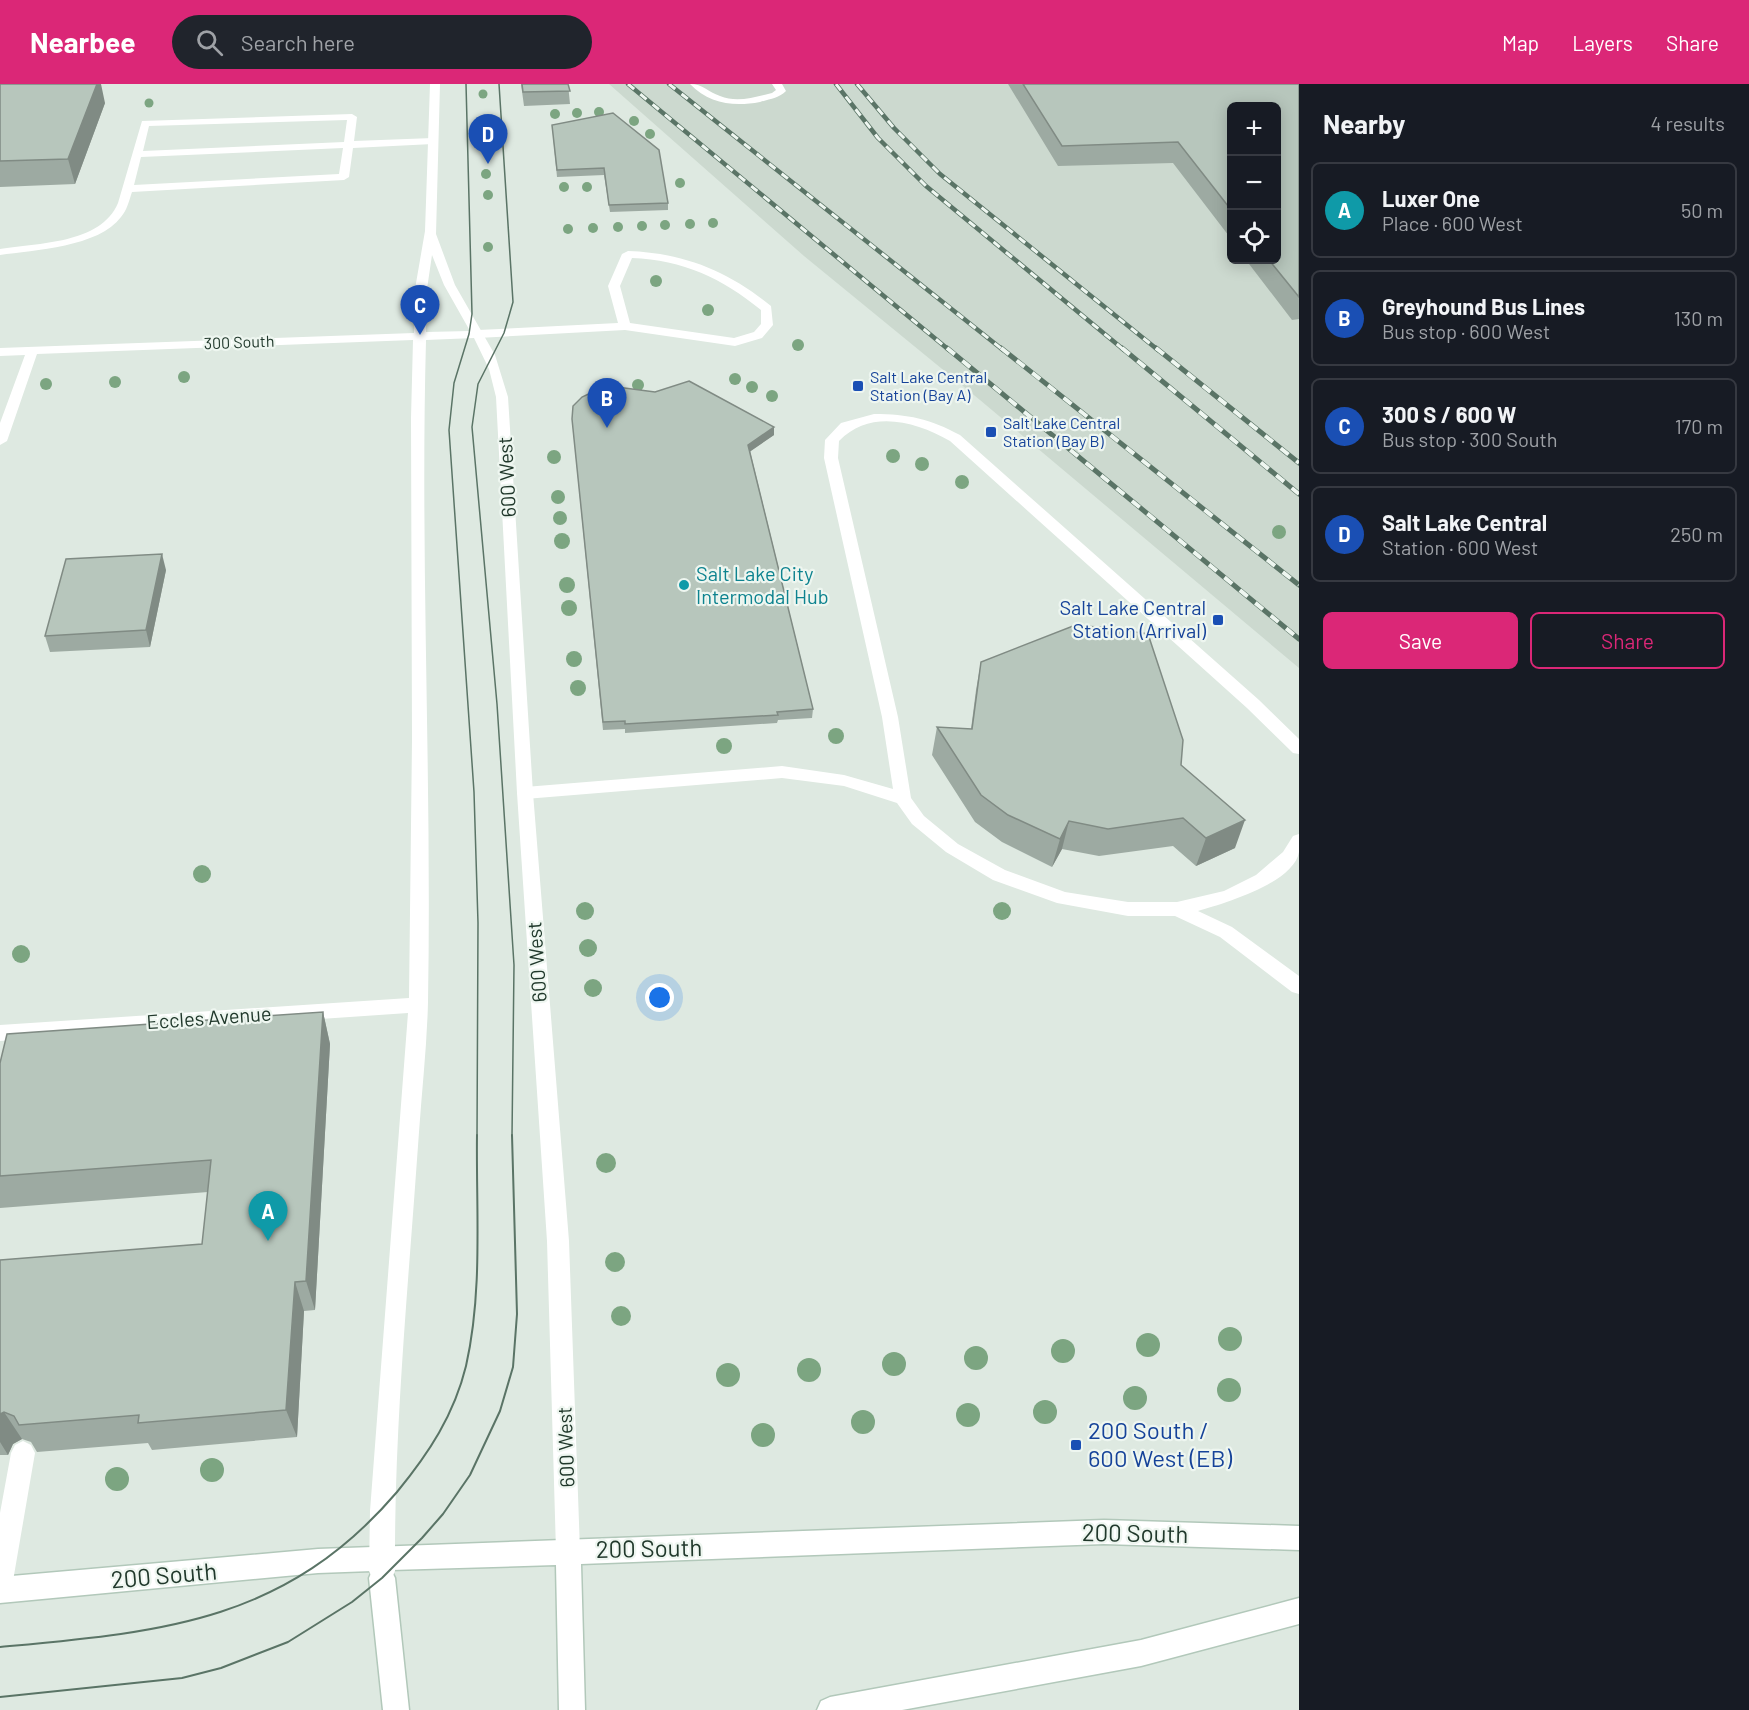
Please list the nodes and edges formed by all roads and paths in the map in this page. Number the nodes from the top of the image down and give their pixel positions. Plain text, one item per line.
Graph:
1 (435, 84) edge
2 (694, 84) edge
3 (777, 84) edge
4 (434, 141) junction
5 (349, 145) junction
6 (137, 154) junction
7 (126, 189) junction
8 (431, 231) junction
9 (0, 252) edge
10 (625, 326) junction
11 (478, 334) junction
12 (420, 335) junction
13 (32, 351) junction
14 (0, 352) edge
15 (0, 441) edge
16 (1299, 749) edge
17 (525, 793) junction
18 (903, 799) junction
19 (1299, 840) edge
20 (1177, 909) junction
21 (1299, 987) edge
22 (418, 1005) junction
23 (0, 1033) edge
24 (23, 1453) edge
25 (1299, 1538) edge
26 (568, 1551) junction
27 (382, 1568) junction
28 (0, 1581) edge
29 (0, 1590) edge
30 (1299, 1611) edge
31 (396, 1710) edge
32 (572, 1710) edge
33 (830, 1710) edge

1 - 4 street, 600 West
2 - 3 street
4 - 5 street
4 - 8 street, 600 West
5 - 6 street
5 - 6 street
5 - 7 street
6 - 7 street
7 - 9 street
8 - 11 street, 600 West
8 - 12 street, 600 West
10 - 10 street, 300 South
10 - 11 street, 300 South
11 - 12 street, 300 South
11 - 17 street, 600 West
12 - 13 street, 300 South
12 - 22 street, 600 West
13 - 14 street, 300 South
13 - 15 street
16 - 18 street
17 - 18 street
17 - 26 street, 600 West
18 - 20 street
19 - 20 street
20 - 21 street
22 - 23 street, Eccles Avenue
22 - 27 street, 600 West
24 - 28 street
25 - 26 street, 200 South
26 - 27 street, 200 South
26 - 32 street, 600 West
27 - 29 street, 200 South
27 - 31 street, 600 West
30 - 33 street

